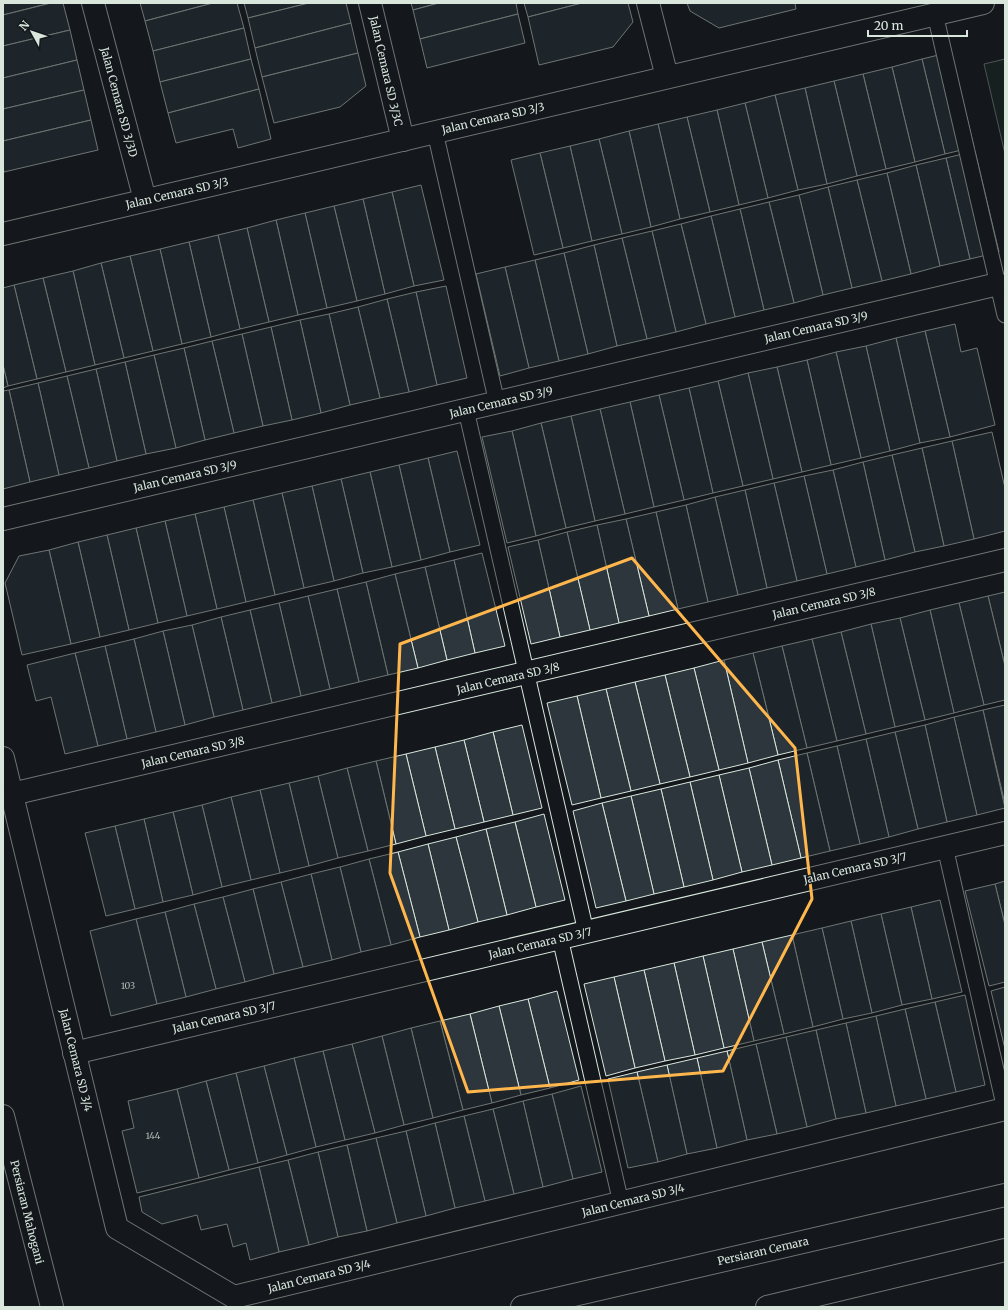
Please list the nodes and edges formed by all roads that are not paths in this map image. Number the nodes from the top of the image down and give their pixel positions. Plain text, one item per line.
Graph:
1 (93, 3) edge
2 (370, 3) edge
3 (648, 3) edge
4 (983, 3) edge
5 (934, 8) edge
6 (667, 77) junction
7 (435, 132) junction
8 (403, 140) junction
9 (145, 200) junction
10 (3, 234) edge
11 (998, 284) junction
12 (1005, 315) edge
13 (496, 403) junction
14 (466, 410) junction
15 (3, 519) edge
16 (1005, 560) edge
17 (527, 673) junction
18 (3, 758) edge
19 (12, 794) junction
20 (1005, 833) edge
21 (945, 847) junction
22 (586, 932) junction
23 (560, 938) junction
24 (74, 1053) junction
25 (1005, 1109) edge
26 (3, 1116) edge
27 (1005, 1195) edge
28 (621, 1203) junction
29 (1005, 1250) edge
30 (52, 1304) edge
31 (522, 1307) edge
32 (767, 1307) edge

1 - 9 street, Jalan Cemara SD 3/3D
2 - 8 street, Jalan Cemara SD 3/3C
3 - 6 street
4 - 5 street, Jalan Cemara SD 3/3
5 - 6 street, Jalan Cemara SD 3/3
5 - 11 lane
6 - 7 street, Jalan Cemara SD 3/3
7 - 8 street, Jalan Cemara SD 3/3
7 - 13 lane
8 - 9 street, Jalan Cemara SD 3/3
9 - 10 street, Jalan Cemara SD 3/3
11 - 12 lane
11 - 13 street, Jalan Cemara SD 3/9
13 - 14 street, Jalan Cemara SD 3/9
14 - 15 street, Jalan Cemara SD 3/9
14 - 17 lane
16 - 17 street, Jalan Cemara SD 3/8
17 - 19 street, Jalan Cemara SD 3/8
17 - 22 lane
18 - 19 street, Jalan Cemara SD 3/4
19 - 24 street, Jalan Cemara SD 3/4
20 - 21 street, Jalan Cemara SD 3/7
21 - 22 street, Jalan Cemara SD 3/7
21 - 25 lane
22 - 23 street, Jalan Cemara SD 3/7
23 - 24 street, Jalan Cemara SD 3/7
23 - 28 lane
24 - 28 street, Jalan Cemara SD 3/4
25 - 28 street, Jalan Cemara SD 3/4
26 - 30 street, Persiaran Mahogani
27 - 31 street, Persiaran Cemara
29 - 32 street

